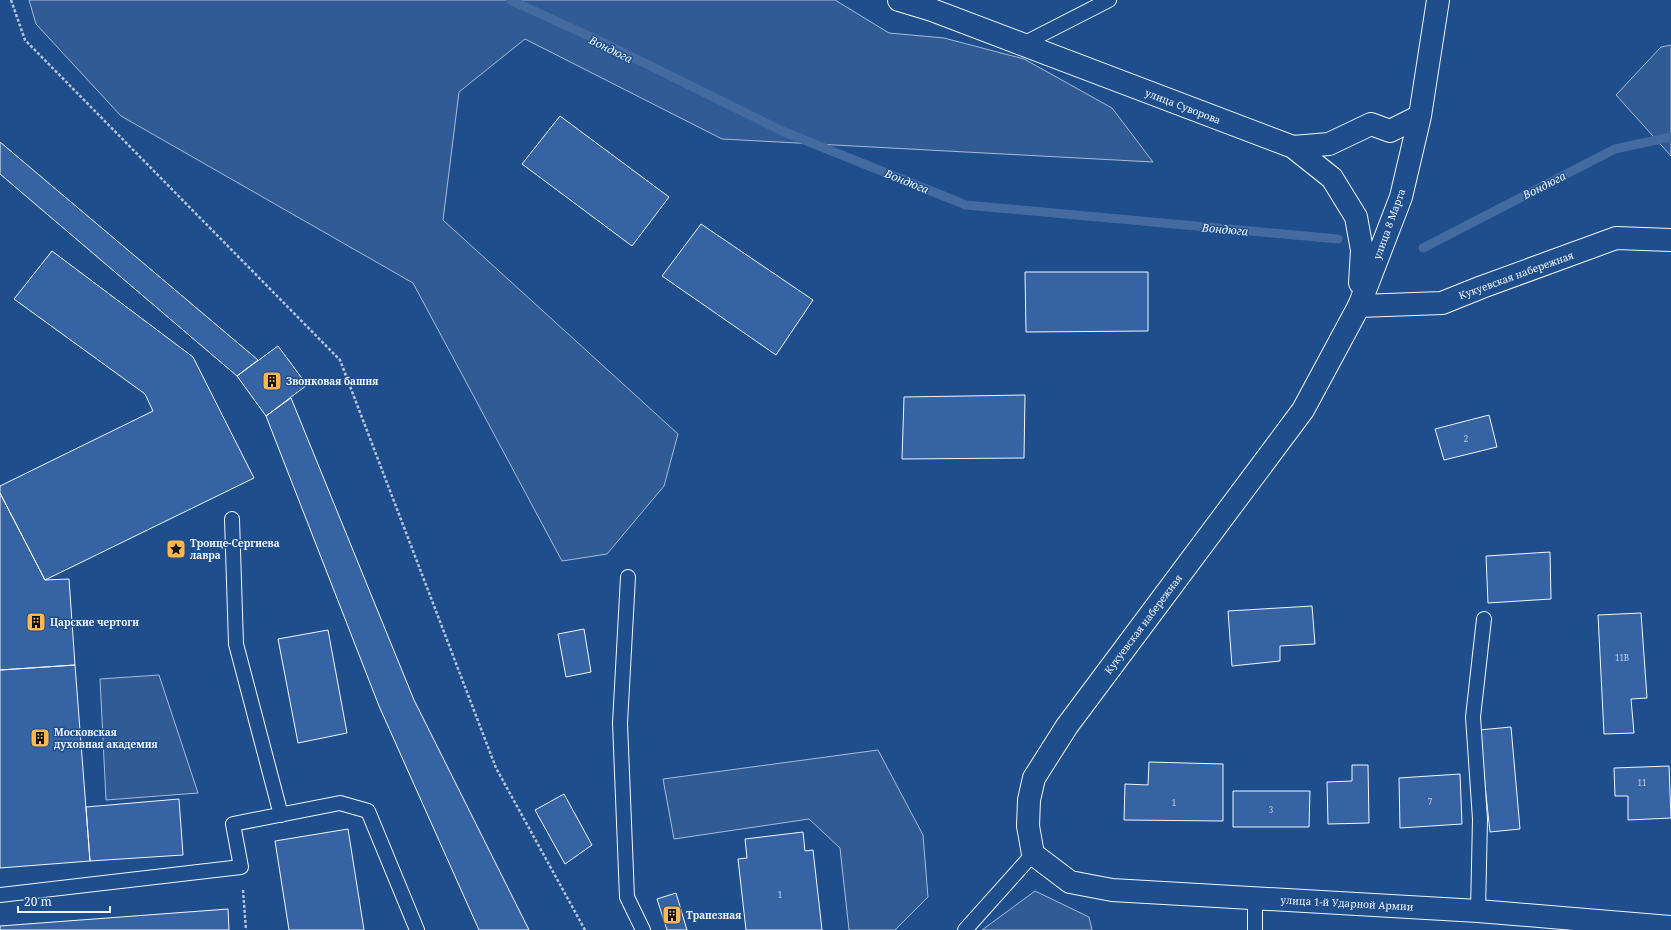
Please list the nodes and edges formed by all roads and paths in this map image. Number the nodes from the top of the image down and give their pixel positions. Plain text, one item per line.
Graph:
1 (11, 0) edge
2 (899, 0) edge
3 (1109, 0) edge
4 (1438, 0) edge
5 (1022, 44) junction
6 (1420, 116) junction
7 (1293, 147) junction
8 (1671, 240) edge
9 (1359, 306) junction
10 (1303, 410) joint
11 (232, 519) dead end
12 (628, 578) dead end
13 (1484, 619) dead end
14 (281, 814) junction
15 (1033, 854) junction
16 (241, 867) junction
17 (0, 895) edge
18 (1255, 898) junction
19 (1478, 911) junction
20 (1671, 927) edge
21 (246, 930) edge
22 (417, 930) edge
23 (585, 930) edge
24 (643, 930) edge
25 (966, 930) edge
26 (1255, 930) edge

1 - 23 path
2 - 5 main road, улица Суворова
3 - 5 lane
4 - 6 main road, улица 8 Марта
5 - 7 main road, улица Суворова
6 - 7 main road
6 - 9 main road, улица 8 Марта
7 - 9 main road, улица Суворова
8 - 9 main road, Кукуевская набережная
9 - 10 main road, улица 8 Марта
10 - 15 main road, Кукуевская набережная
11 - 14 lane
12 - 24 lane
13 - 19 lane
14 - 16 lane
14 - 22 lane
15 - 18 main road, улица 1-й Ударной Армии
15 - 25 lane
16 - 17 lane
16 - 21 path
18 - 19 main road, улица 1-й Ударной Армии
18 - 26 lane
19 - 20 main road, улица 1-й Ударной Армии

